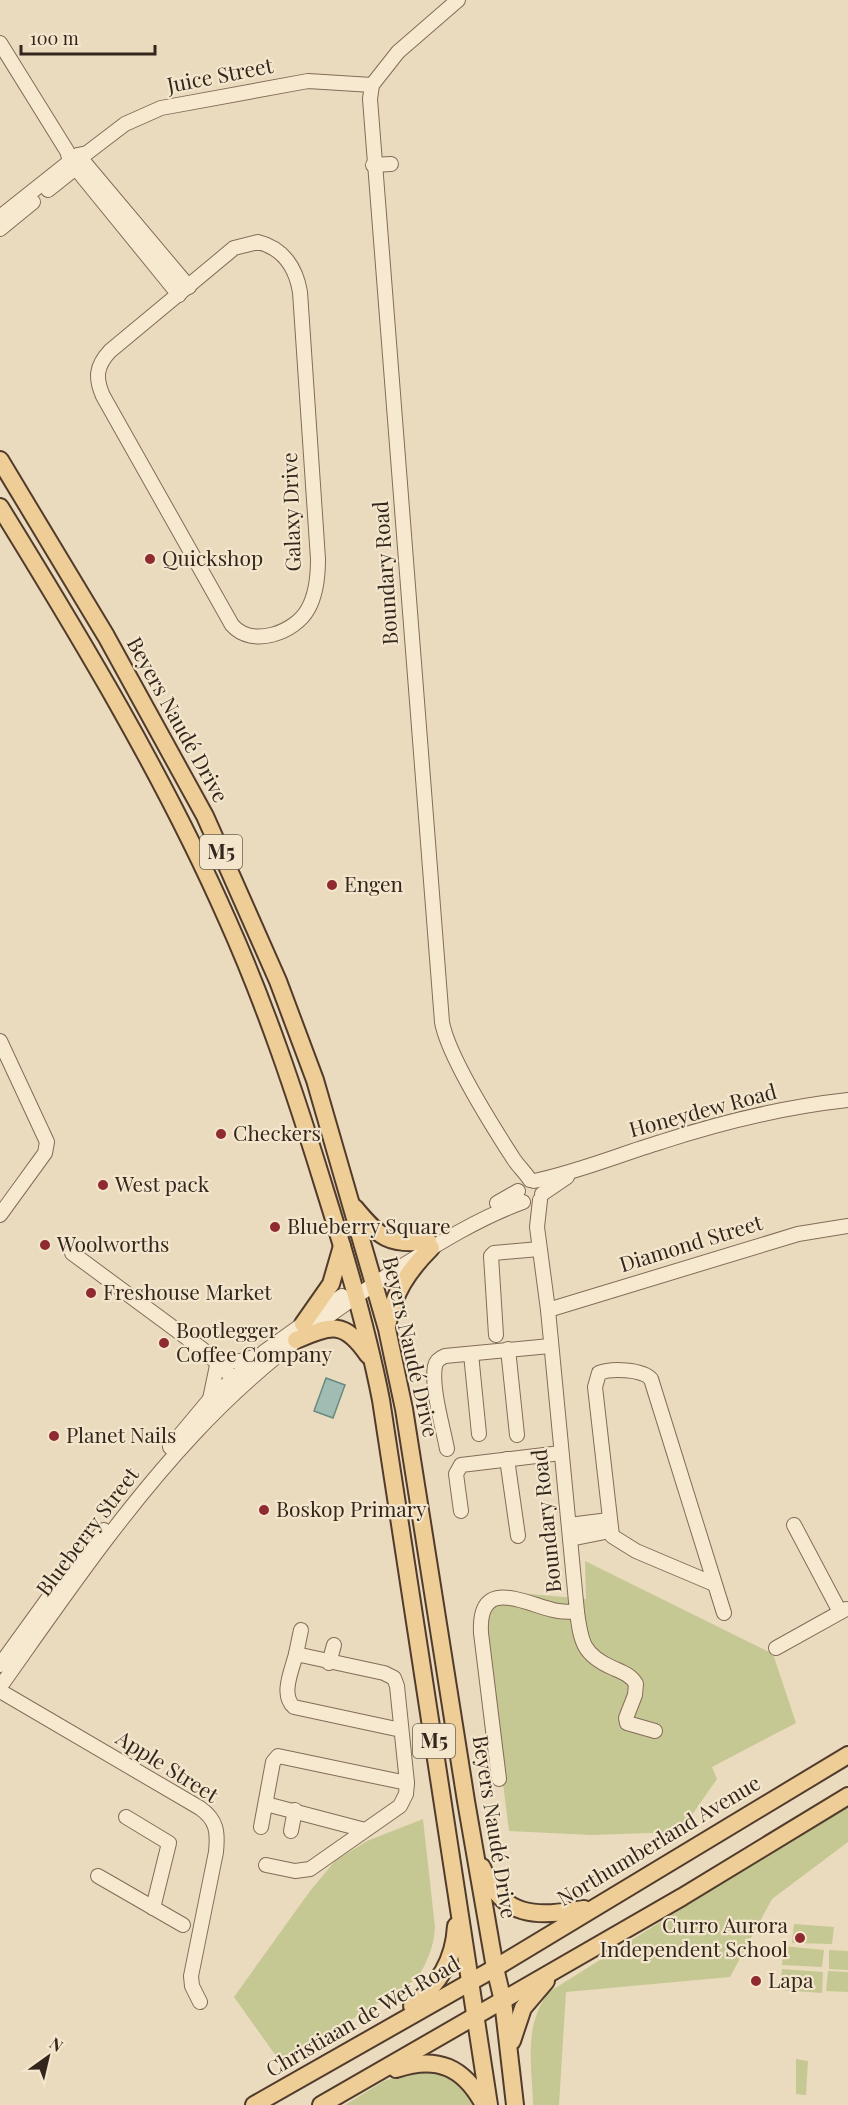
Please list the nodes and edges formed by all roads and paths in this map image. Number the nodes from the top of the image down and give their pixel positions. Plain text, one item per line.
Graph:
1 (458, 0) edge
2 (0, 43) edge
3 (372, 85) junction
4 (77, 158) junction
5 (391, 164) dead end
6 (373, 165) junction
7 (0, 217) edge
8 (0, 229) edge
9 (184, 291) junction
10 (0, 460) edge
11 (0, 507) edge
12 (0, 1041) edge
13 (848, 1101) edge
14 (530, 1192) junction
15 (350, 1202) junction
16 (0, 1215) edge
17 (848, 1226) edge
18 (430, 1244) junction
19 (342, 1245) junction
20 (540, 1249) junction
21 (72, 1253) dead end
22 (372, 1280) junction
23 (356, 1292) junction
24 (548, 1310) junction
25 (303, 1324) junction
26 (387, 1329) junction
27 (496, 1335) dead end
28 (296, 1340) junction
29 (550, 1346) junction
30 (507, 1349) junction
31 (264, 1353) junction
32 (471, 1354) junction
33 (218, 1362) junction
34 (374, 1363) junction
35 (239, 1382) junction
36 (210, 1399) junction
37 (480, 1434) dead end
38 (517, 1436) dead end
39 (447, 1449) dead end
40 (561, 1453) junction
41 (507, 1459) junction
42 (461, 1511) dead end
43 (794, 1525) dead end
44 (609, 1526) junction
45 (569, 1532) junction
46 (518, 1536) dead end
47 (714, 1584) junction
48 (844, 1610) edge
49 (577, 1612) junction
50 (724, 1613) dead end
51 (301, 1630) dead end
52 (334, 1645) dead end
53 (776, 1648) dead end
54 (296, 1654) junction
55 (330, 1663) junction
56 (0, 1665) edge
57 (0, 1689) edge
58 (401, 1730) junction
59 (655, 1731) dead end
60 (848, 1755) edge
61 (499, 1779) dead end
62 (407, 1783) junction
63 (848, 1796) edge
64 (266, 1804) junction
65 (296, 1810) junction
66 (126, 1817) dead end
67 (261, 1827) dead end
68 (365, 1830) junction
69 (291, 1831) dead end
70 (474, 1846) junction
71 (266, 1865) dead end
72 (98, 1876) dead end
73 (458, 1897) junction
74 (153, 1908) junction
75 (592, 1908) junction
76 (183, 1925) dead end
77 (566, 1962) junction
78 (495, 1968) junction
79 (470, 1981) junction
80 (503, 2001) junction
81 (200, 2002) dead end
82 (477, 2016) junction
83 (374, 2036) junction
84 (510, 2058) junction
85 (359, 2082) junction
86 (254, 2105) edge
87 (321, 2105) edge
88 (484, 2105) edge
89 (489, 2105) edge
90 (515, 2105) edge

1 - 3 street
2 - 4 street
3 - 4 street, Juice Street
3 - 6 street, Boundary Road
4 - 7 street, Juice Street
4 - 8 street, Juice Street
4 - 9 street
5 - 6 street
6 - 14 street, Boundary Road
9 - 9 street, Galaxy Drive
10 - 15 main road, Beyers Naudé Drive / M5
11 - 19 main road, Beyers Naudé Drive / M5
12 - 16 street
13 - 14 street, Honeydew Road
14 - 18 street, Honeydew Road
14 - 20 street, Boundary Road
15 - 18 main road
15 - 22 main road, Beyers Naudé Drive / M5
17 - 24 street, Diamond Street
18 - 22 street, Honeydew Road
18 - 26 main road
19 - 23 main road, Beyers Naudé Drive / M5
19 - 25 main road
20 - 24 street, Boundary Road
20 - 27 street
21 - 33 street
22 - 23 street, Honeydew Road
22 - 26 main road, Beyers Naudé Drive / M5
23 - 25 street, Blueberry Street
23 - 28 street, Blueberry Street
23 - 34 main road, Beyers Naudé Drive / M5
24 - 29 street, Boundary Road
25 - 31 street, Blueberry Street
26 - 70 main road, Beyers Naudé Drive / M5
28 - 34 main road
28 - 35 street, Blueberry Street
29 - 30 street
29 - 40 street, Boundary Road
30 - 32 street
30 - 38 street
31 - 33 street
31 - 35 street, Blueberry Street
32 - 37 street
32 - 39 street
33 - 35 street
33 - 36 street
34 - 73 main road, Beyers Naudé Drive / M5
35 - 36 street, Blueberry Street
35 - 57 street, Blueberry Street
36 - 56 street, Blueberry Street
40 - 41 street
40 - 45 street, Boundary Road
41 - 42 street
41 - 46 street
43 - 48 street
44 - 45 street
44 - 47 street
44 - 47 street
45 - 49 street, Boundary Road
47 - 50 street
48 - 53 street
49 - 59 street
49 - 61 street, Boundary Road
51 - 54 street
52 - 55 street
54 - 55 street
54 - 58 street
55 - 58 street
57 - 81 street, Apple Street
58 - 62 street
60 - 75 main road, Northumberland Avenue
62 - 64 street
62 - 68 street
63 - 77 main road
64 - 65 street
64 - 67 street
65 - 68 street
65 - 69 street
66 - 74 street
68 - 71 street
70 - 75 main road
70 - 78 main road, Beyers Naudé Drive / M5
72 - 74 street
73 - 79 main road, Beyers Naudé Drive / M5
73 - 83 main road
74 - 76 street
75 - 78 main road, Northumberland Avenue
77 - 80 main road
77 - 84 main road
78 - 79 main road, Christiaan de Wet Road
78 - 80 main road, Beyers Naudé Drive / M5
79 - 82 main road, Beyers Naudé Drive / M5
79 - 83 main road, Christiaan de Wet Road
80 - 82 main road
80 - 84 main road, Beyers Naudé Drive / M5
82 - 85 main road
82 - 89 main road, Beyers Naudé Drive / M5
83 - 86 main road, Christiaan de Wet Road
84 - 90 main road, Beyers Naudé Drive / M5
85 - 87 main road
85 - 88 main road

